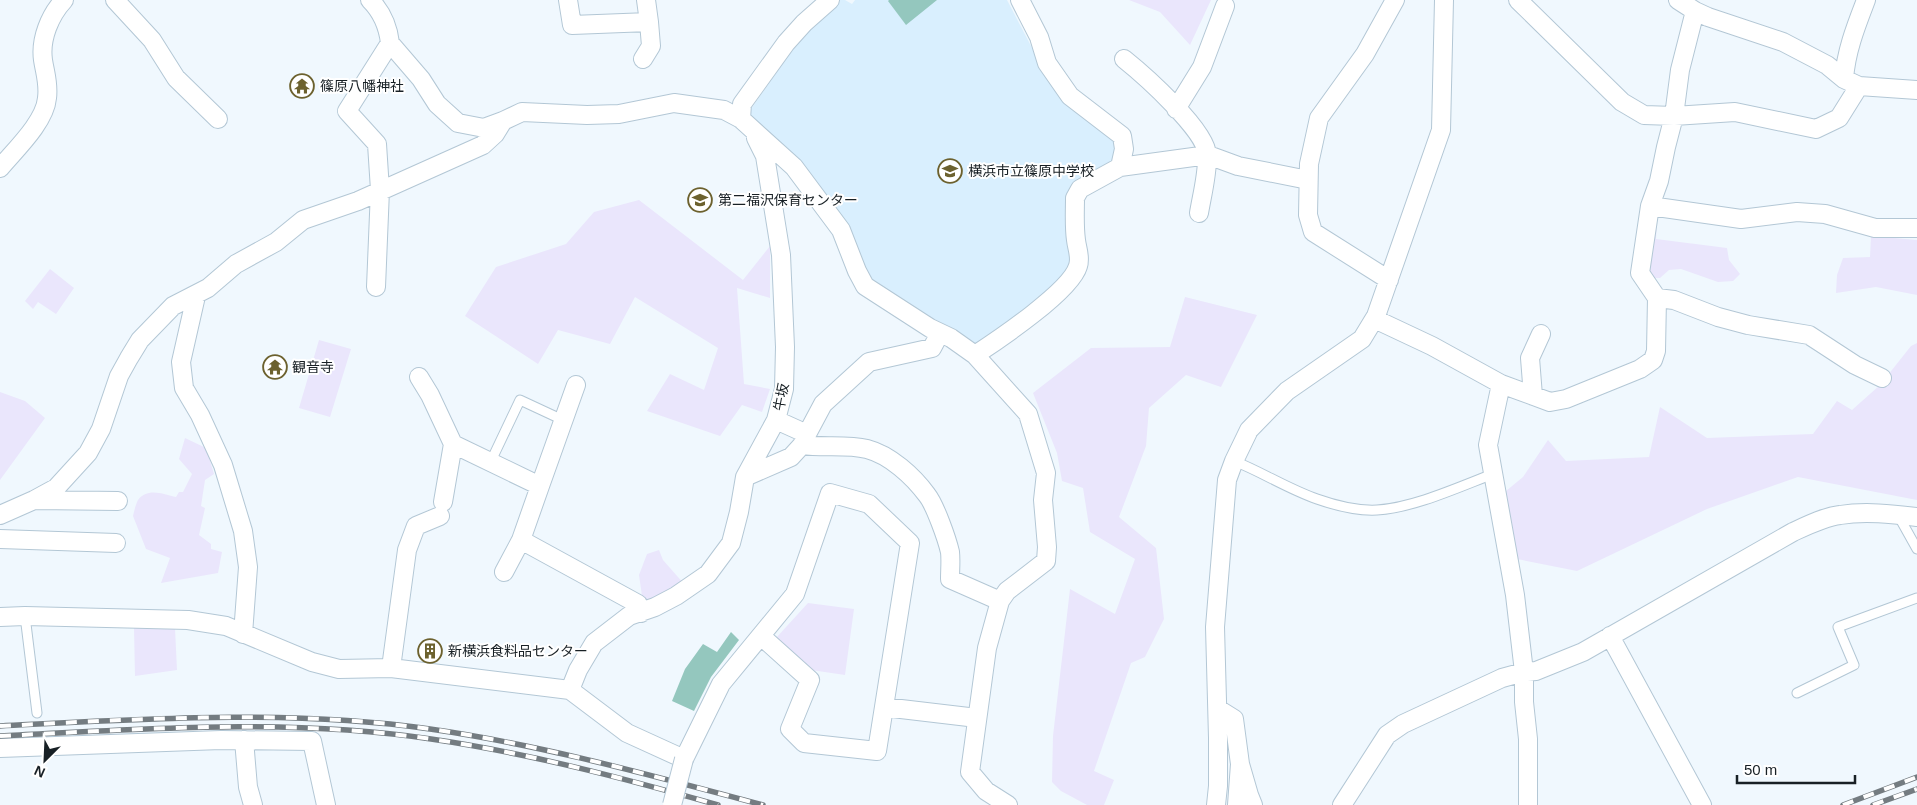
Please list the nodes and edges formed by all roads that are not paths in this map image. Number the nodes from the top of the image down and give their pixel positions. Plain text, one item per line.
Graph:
1 (64, 0) edge
2 (115, 0) edge
3 (370, 0) edge
4 (568, 0) edge
5 (646, 0) edge
6 (830, 0) edge
7 (1020, 0) edge
8 (1395, 0) edge
9 (1444, 0) edge
10 (1518, 0) edge
11 (1678, 0) edge
12 (1866, 0) edge
13 (1225, 6) dead end
14 (1695, 12) junction
15 (649, 22) junction
16 (390, 43) junction
17 (643, 58) dead end
18 (1124, 59) dead end
19 (1852, 82) junction
20 (1917, 90) edge
21 (1176, 109) junction
22 (1674, 116) junction
23 (218, 119) dead end
24 (504, 122) junction
25 (746, 124) junction
26 (1208, 155) junction
27 (1120, 167) junction
28 (0, 168) edge
29 (1308, 180) junction
30 (380, 190) junction
31 (1650, 206) junction
32 (1199, 213) dead end
33 (1917, 228) edge
34 (1389, 280) junction
35 (376, 287) dead end
36 (196, 296) junction
37 (1657, 298) junction
38 (1376, 316) junction
39 (940, 333) junction
40 (1541, 334) dead end
41 (975, 355) junction
42 (419, 377) dead end
43 (1882, 378) dead end
44 (1501, 384) junction
45 (576, 385) dead end
46 (1532, 396) junction
47 (563, 420) junction
48 (776, 420) junction
49 (804, 440) junction
50 (453, 444) junction
51 (491, 461) junction
52 (1234, 461) junction
53 (1493, 474) junction
54 (745, 477) junction
55 (540, 486) junction
56 (34, 500) junction
57 (118, 501) dead end
58 (0, 515) edge
59 (1898, 515) junction
60 (1917, 518) edge
61 (112, 538) dead end
62 (0, 539) edge
63 (521, 540) junction
64 (1917, 549) edge
65 (504, 572) dead end
66 (1917, 598) edge
67 (1000, 601) junction
68 (641, 613) junction
69 (25, 616) junction
70 (0, 617) edge
71 (243, 634) junction
72 (761, 636) junction
73 (1610, 636) junction
74 (391, 668) junction
75 (1524, 672) junction
76 (570, 690) junction
77 (1797, 693) dead end
78 (884, 707) junction
79 (1218, 709) junction
80 (37, 712) dead end
81 (977, 718) junction
82 (244, 740) junction
83 (0, 748) edge
84 (684, 759) junction
85 (1240, 764) junction
86 (253, 805) edge
87 (326, 805) edge
88 (672, 805) edge
89 (1008, 805) edge
90 (1216, 805) edge
91 (1237, 805) edge
92 (1253, 805) edge
93 (1342, 805) edge
94 (1528, 805) edge
95 (1702, 805) edge

1 - 28 street
2 - 23 street
3 - 16 street
4 - 15 street
5 - 15 street
6 - 25 street
7 - 27 street
8 - 29 street
9 - 34 street
10 - 22 street
11 - 14 street
12 - 19 street
13 - 21 street
14 - 19 street
14 - 22 street
15 - 17 street
16 - 24 street
16 - 30 street
18 - 21 street
19 - 20 street
19 - 22 street
21 - 26 street
22 - 31 street
24 - 25 street
24 - 30 street
25 - 39 street
25 - 48 street, 牛坂
26 - 27 street
26 - 29 street
26 - 32 street
27 - 41 street
29 - 34 street
30 - 35 street
30 - 36 street
31 - 33 street
31 - 37 street
34 - 38 street
36 - 56 street
36 - 71 street
37 - 43 street
37 - 46 street
38 - 44 street
38 - 52 street
39 - 41 street
39 - 49 street
40 - 46 street
41 - 67 street
42 - 50 street
44 - 46 street
44 - 53 street
45 - 47 street
47 - 51 lane
47 - 55 street
48 - 49 street
48 - 54 street, 牛坂
49 - 54 street
49 - 67 street
50 - 51 street
50 - 74 street
51 - 55 street
52 - 53 lane
52 - 79 street
53 - 75 street
54 - 68 street, 牛坂
55 - 63 street
56 - 57 street
56 - 58 street
59 - 60 street
59 - 64 lane
59 - 73 street
61 - 62 street
63 - 65 street
63 - 68 street
66 - 77 lane
67 - 81 street
68 - 76 street, 牛坂
69 - 70 street
69 - 71 street
69 - 80 lane
71 - 74 street
72 - 78 street
72 - 78 street
72 - 84 street
73 - 75 street
73 - 95 street
74 - 76 street
75 - 93 street
75 - 94 street
76 - 84 street
78 - 81 street
79 - 85 street
79 - 90 street
81 - 89 street
82 - 83 street
82 - 86 street
82 - 87 street
84 - 88 street, bridge
85 - 91 street
85 - 92 street

